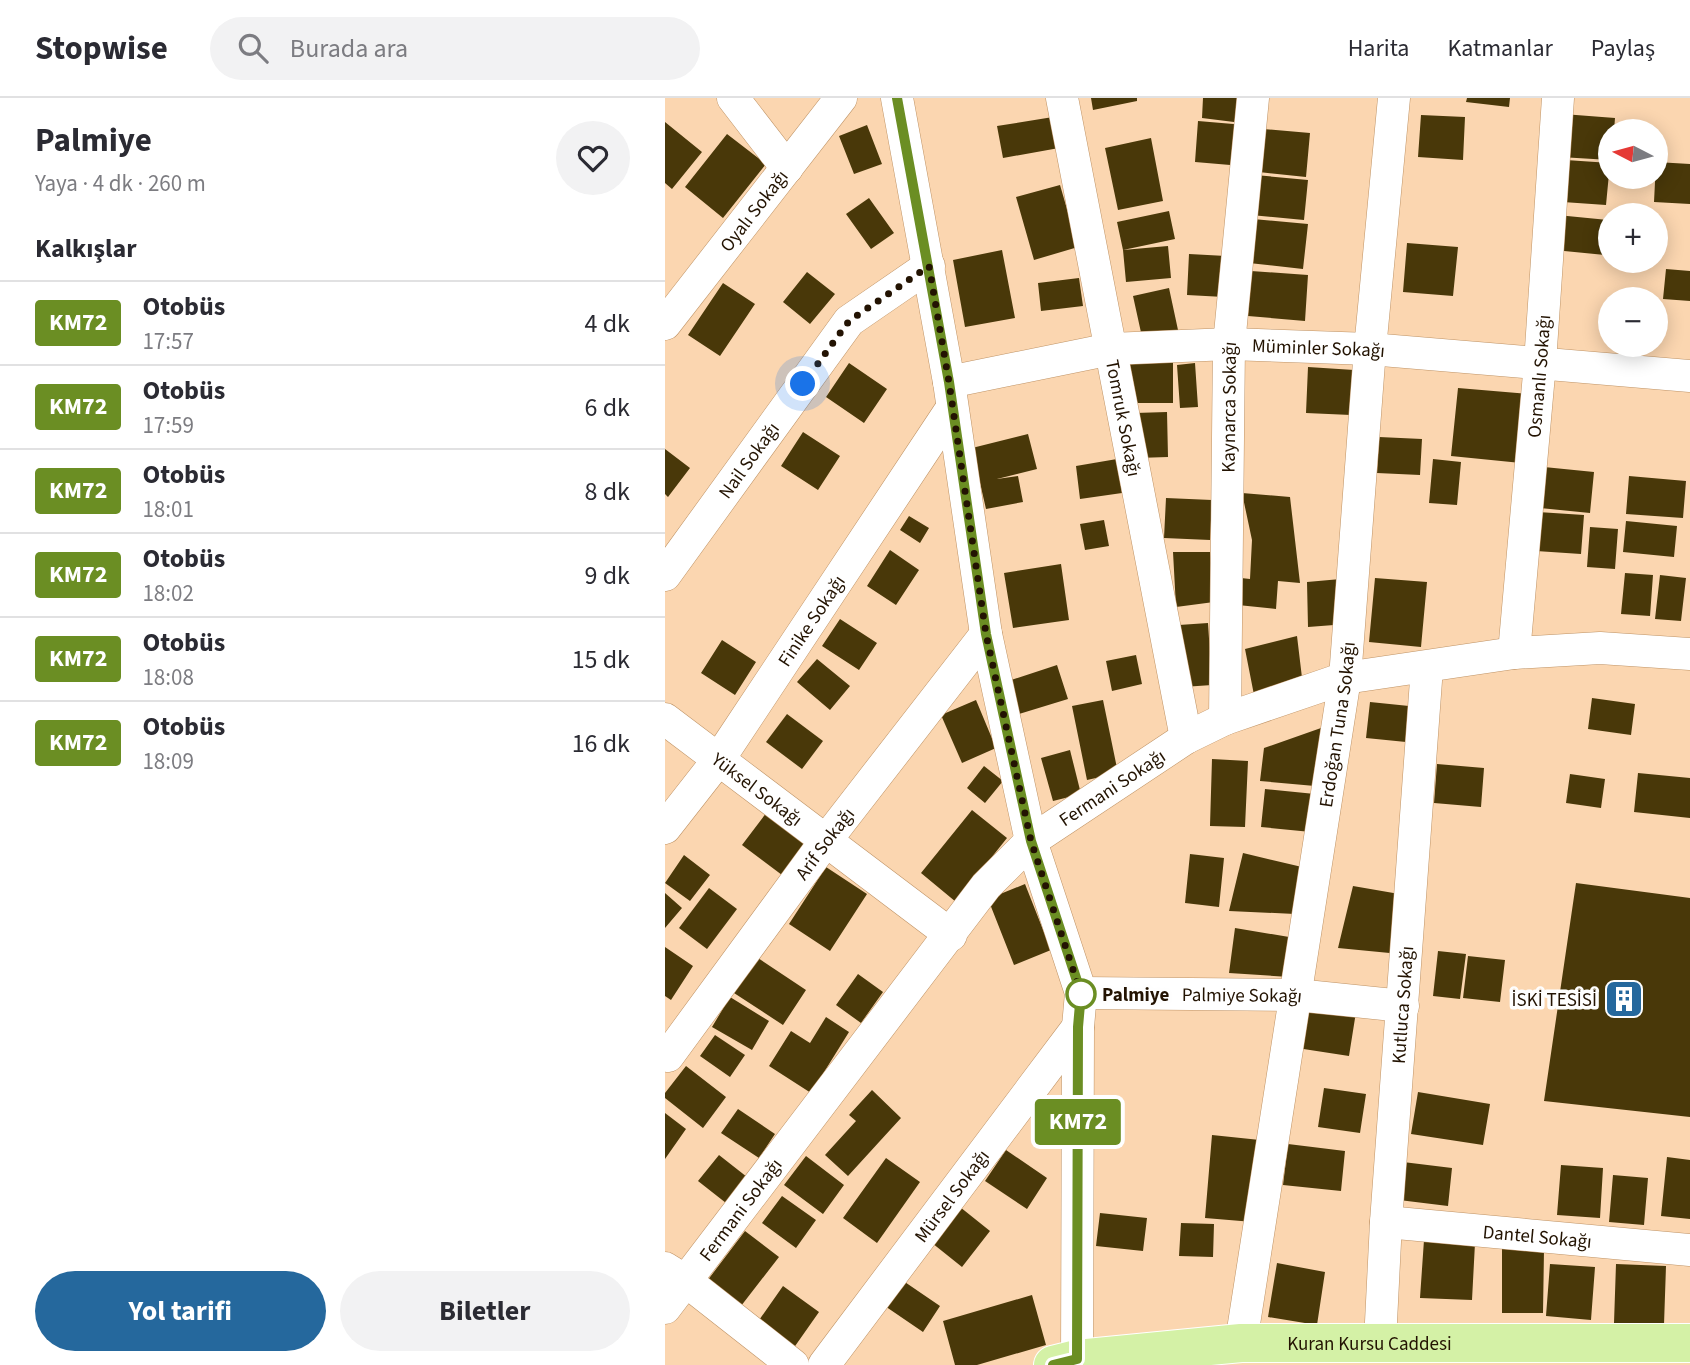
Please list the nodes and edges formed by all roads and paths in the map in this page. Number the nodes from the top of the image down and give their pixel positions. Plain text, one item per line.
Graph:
1 (733, 98) edge
2 (841, 98) edge
3 (897, 98) edge
4 (1062, 98) edge
5 (1253, 98) edge
6 (1394, 98) edge
7 (1558, 98) edge
8 (787, 168) junction
9 (929, 266) junction
10 (665, 324) edge
11 (1229, 344) junction
12 (1111, 349) junction
13 (1370, 349) junction
14 (1540, 363) junction
15 (1690, 376) edge
16 (950, 395) junction
17 (665, 575) edge
18 (986, 634) junction
19 (1514, 653) junction
20 (1690, 654) edge
21 (1427, 667) junction
22 (1345, 678) junction
23 (665, 719) edge
24 (1225, 719) junction
25 (1187, 738) junction
26 (719, 759) junction
27 (665, 828) edge
28 (827, 839) junction
29 (1031, 841) junction
30 (951, 934) junction
31 (1081, 993) junction
32 (1296, 995) junction
33 (1403, 1006) junction
34 (1078, 1027) junction
35 (667, 1056) dead end
36 (1386, 1222) junction
37 (1690, 1250) edge
38 (675, 1275) edge
39 (665, 1308) edge
40 (1380, 1342) junction
41 (1241, 1343) junction
42 (1690, 1343) edge
43 (1069, 1363) edge
44 (793, 1365) edge
45 (824, 1365) edge

1 - 8 street
2 - 8 street, Oyalı Sokağı
3 - 9 street
4 - 12 street, Tomruk Sokağı
5 - 11 street, Kaynarca Sokağı
6 - 13 street, Erdoğan Tuna Sokağı
7 - 14 street, Osmanlı Sokağı
8 - 10 street, Oyalı Sokağı
9 - 16 street
9 - 17 street, Nail Sokağı
11 - 12 street, Müminler Sokağı
11 - 13 street, Müminler Sokağı
11 - 24 street, Kaynarca Sokağı
12 - 16 street, Müminler Sokağı
12 - 25 street, Tomruk Sokağı
13 - 14 street, Müminler Sokağı
13 - 22 street, Erdoğan Tuna Sokağı
14 - 15 street, Müminler Sokağı
14 - 19 street, Osmanlı Sokağı
16 - 18 street
16 - 26 street, Finike Sokağı
18 - 28 street, Arif Sokağı
18 - 29 street
19 - 20 street, Fermani Sokağı
19 - 21 street, Fermani Sokağı
21 - 22 street, Fermani Sokağı
21 - 33 street, Kutluca Sokağı
22 - 24 street, Fermani Sokağı
22 - 32 street, Erdoğan Tuna Sokağı
23 - 26 street, Yüksel Sokağı
24 - 25 street, Fermani Sokağı
25 - 29 street, Fermani Sokağı
26 - 27 street, Finike Sokağı
26 - 28 street, Yüksel Sokağı
28 - 30 street, Yüksel Sokağı
28 - 35 street, Arif Sokağı
29 - 30 street, Fermani Sokağı
29 - 31 street
30 - 38 street, Fermani Sokağı
31 - 32 street, Palmiye Sokağı
31 - 34 street
32 - 33 street, Palmiye Sokağı
32 - 41 street, Erdoğan Tuna Sokağı
33 - 36 street, Kutluca Sokağı
34 - 43 street
34 - 45 street, Mürsel Sokağı
36 - 37 street, Dantel Sokağı
36 - 40 street, Kutluca Sokağı
38 - 39 street, Fermani Sokağı
38 - 44 street
40 - 41 main road, Kuran Kursu Caddesi
40 - 42 main road, Kuran Kursu Caddesi
41 - 43 main road, Kuran Kursu Caddesi

